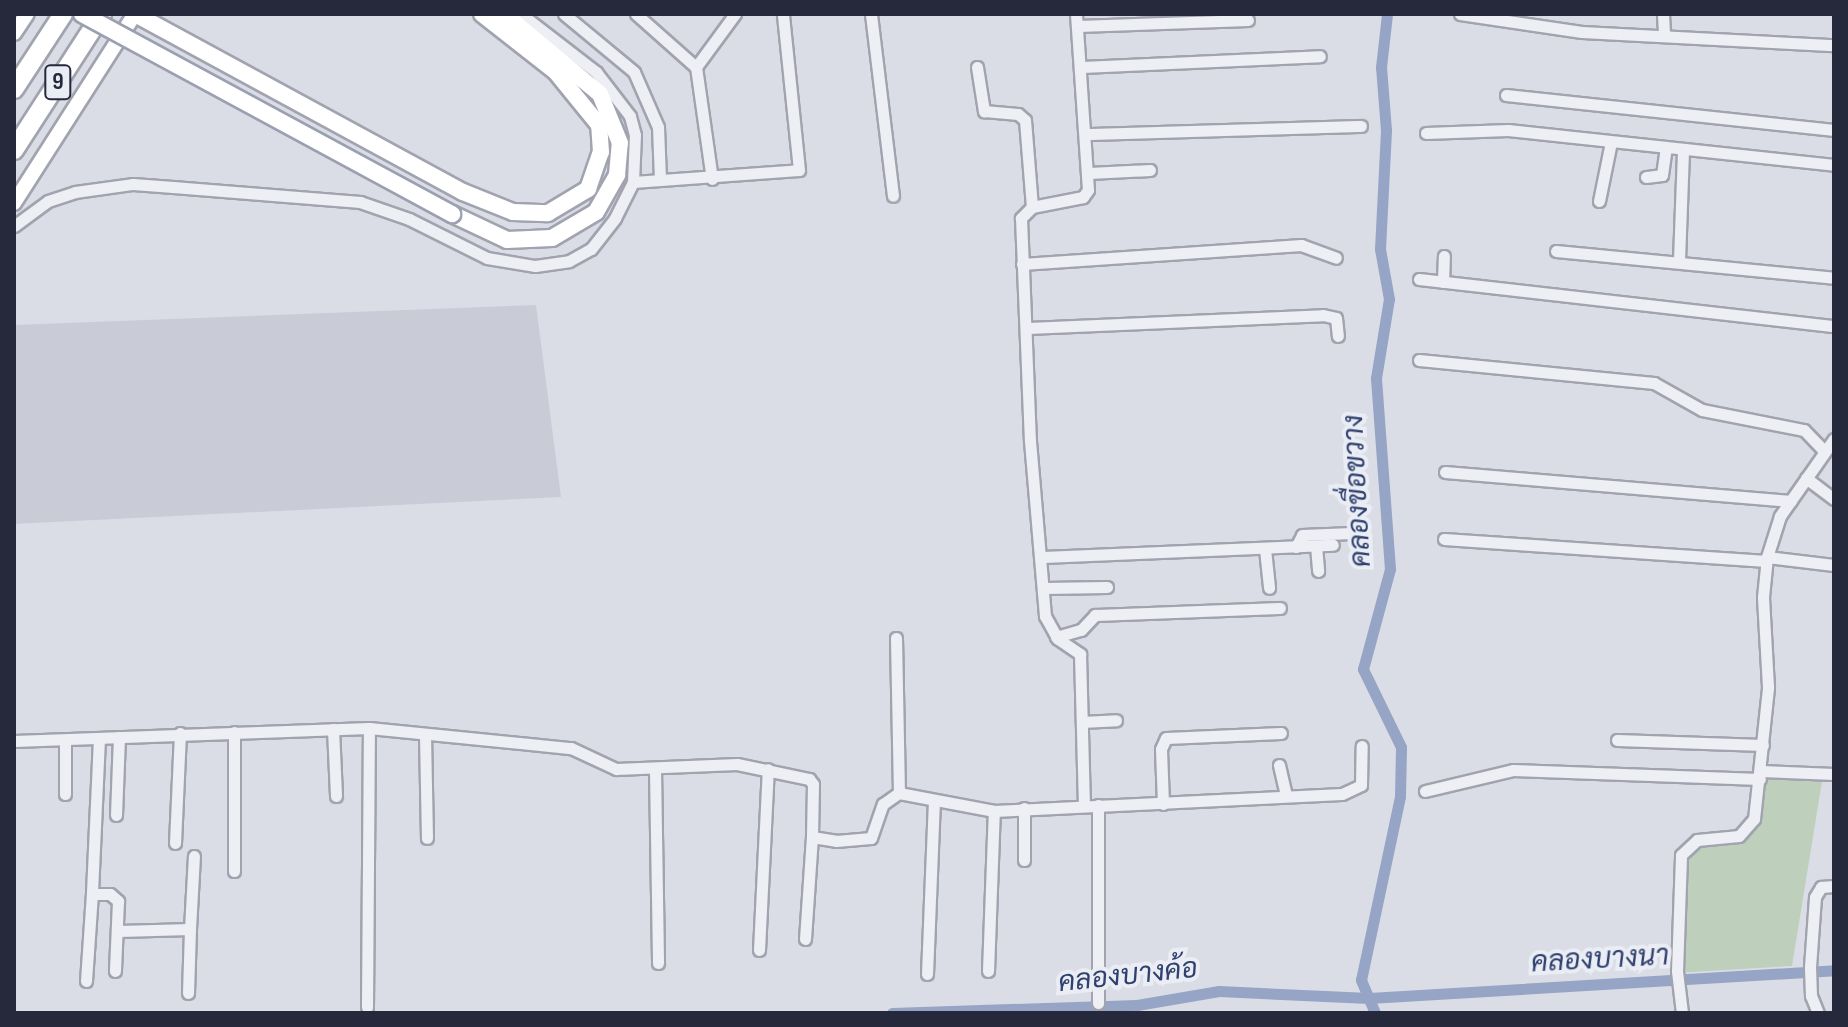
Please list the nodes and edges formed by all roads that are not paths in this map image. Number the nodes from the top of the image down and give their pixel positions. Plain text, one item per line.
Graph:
1 (27, 14) edge
2 (63, 14) edge
3 (82, 14) edge
4 (102, 14) edge
5 (135, 14) edge
6 (482, 14) edge
7 (504, 14) edge
8 (521, 14) edge
9 (564, 14) edge
10 (636, 14) edge
11 (735, 14) edge
12 (783, 14) edge
13 (871, 14) edge
14 (1460, 14) edge
15 (1663, 14) edge
16 (1077, 20) edge
17 (1248, 20) dead end
18 (1549, 20) edge
19 (14, 33) edge
20 (1664, 36) junction
21 (1834, 45) edge
22 (1320, 56) dead end
23 (696, 67) junction
24 (977, 67) dead end
25 (1082, 67) junction
26 (14, 89) edge
27 (1506, 95) dead end
28 (1361, 126) dead end
29 (1834, 130) edge
30 (1426, 133) dead end
31 (1088, 134) junction
32 (1611, 142) junction
33 (1666, 148) junction
34 (14, 150) edge
35 (1683, 150) junction
36 (1834, 165) edge
37 (1150, 170) dead end
38 (1089, 173) junction
39 (1646, 177) dead end
40 (712, 179) junction
41 (660, 180) junction
42 (633, 182) junction
43 (893, 196) dead end
44 (1599, 201) dead end
45 (14, 203) edge
46 (1032, 207) junction
47 (14, 226) edge
48 (1556, 251) dead end
49 (1444, 256) dead end
50 (1336, 258) dead end
51 (1679, 260) junction
52 (1022, 264) junction
53 (1834, 278) edge
54 (1419, 279) dead end
55 (1443, 282) junction
56 (1834, 326) edge
57 (1028, 328) junction
58 (1338, 336) dead end
59 (1419, 360) dead end
60 (1834, 439) edge
61 (1825, 452) junction
62 (1445, 472) dead end
63 (1806, 478) junction
64 (1834, 499) edge
65 (1791, 501) junction
66 (1352, 533) dead end
67 (1444, 539) dead end
68 (1333, 545) dead end
69 (1316, 546) junction
70 (1296, 547) junction
71 (1265, 549) junction
72 (1043, 557) junction
73 (1766, 559) junction
74 (1834, 565) edge
75 (1318, 571) dead end
76 (1107, 587) dead end
77 (1044, 588) junction
78 (1269, 588) dead end
79 (1280, 608) dead end
80 (1056, 637) junction
81 (896, 638) dead end
82 (1116, 720) dead end
83 (1082, 722) junction
84 (369, 728) junction
85 (333, 729) junction
86 (234, 732) junction
87 (180, 733) junction
88 (1281, 733) dead end
89 (425, 735) junction
90 (119, 737) junction
91 (99, 738) junction
92 (65, 740) junction
93 (1617, 740) dead end
94 (14, 741) edge
95 (1763, 745) junction
96 (1362, 746) dead end
97 (1279, 765) dead end
98 (655, 769) junction
99 (768, 769) junction
100 (1834, 774) edge
101 (1760, 775) junction
102 (1425, 791) dead end
103 (899, 793) junction
104 (65, 794) dead end
105 (1286, 795) junction
106 (336, 796) dead end
107 (934, 803) junction
108 (1084, 803) junction
109 (1163, 804) junction
110 (1098, 805) junction
111 (1024, 808) junction
112 (994, 811) junction
113 (116, 815) dead end
114 (812, 837) junction
115 (427, 838) dead end
116 (175, 843) dead end
117 (194, 856) dead end
118 (1024, 860) dead end
119 (234, 871) dead end
120 (1834, 886) edge
121 (92, 894) junction
122 (190, 929) junction
123 (119, 931) junction
124 (805, 939) dead end
125 (759, 950) dead end
126 (658, 963) dead end
127 (115, 971) dead end
128 (988, 971) dead end
129 (927, 974) dead end
130 (86, 981) dead end
131 (188, 993) dead end
132 (1098, 1003) dead end
133 (367, 1007) dead end
134 (1682, 1008) edge
135 (1818, 1013) edge

1 - 19 main road
2 - 26 highway, 9
3 - 7 main road, bridge
4 - 34 highway, 9
5 - 6 main road
5 - 45 main road
8 - 42 street
9 - 41 street
10 - 23 street
11 - 23 street
12 - 40 street
13 - 43 street
14 - 18 street
15 - 20 street
16 - 17 street
16 - 25 street
18 - 20 street
20 - 21 street
22 - 25 street
23 - 40 street
24 - 46 street
25 - 31 street
27 - 29 street
28 - 31 street
30 - 32 street
31 - 38 street
32 - 33 street
32 - 44 street
33 - 35 street
33 - 39 street
35 - 36 street
35 - 51 street
37 - 38 street
38 - 46 street
40 - 41 street
41 - 42 street
42 - 47 street
46 - 52 street
48 - 51 street
49 - 55 street
50 - 52 street
51 - 53 street
52 - 57 street
54 - 55 street
55 - 56 street
57 - 58 street
57 - 72 street
59 - 61 street
60 - 61 street
61 - 63 street
62 - 65 street
63 - 64 street
63 - 65 street
65 - 73 street
66 - 70 street
67 - 73 street
68 - 69 street
69 - 70 street
69 - 75 street
70 - 71 street
71 - 72 street
71 - 78 street
72 - 77 street
73 - 74 street
73 - 95 street
76 - 77 street
77 - 80 street
79 - 80 street
80 - 83 street
81 - 103 street
82 - 83 street
83 - 108 street
84 - 85 street
84 - 89 street
84 - 133 street
85 - 86 street
85 - 106 street
86 - 87 street
86 - 119 street
87 - 90 street
87 - 116 street
88 - 109 street
89 - 98 street
89 - 115 street
90 - 91 street
90 - 113 street
91 - 92 street
91 - 121 street
92 - 94 street
92 - 104 street
93 - 95 street
95 - 101 street
96 - 105 street
97 - 105 street
98 - 99 street
98 - 126 street
99 - 114 street
99 - 125 street
100 - 101 street
101 - 102 street
101 - 134 street
103 - 107 street
103 - 114 street
105 - 109 street
107 - 112 street
107 - 129 street
108 - 110 street
108 - 111 street
109 - 110 street
110 - 132 street
111 - 112 street
111 - 118 street
112 - 128 street
114 - 124 street
117 - 122 street
120 - 135 street
121 - 123 street
121 - 130 street
122 - 123 street
122 - 131 street
123 - 127 street

